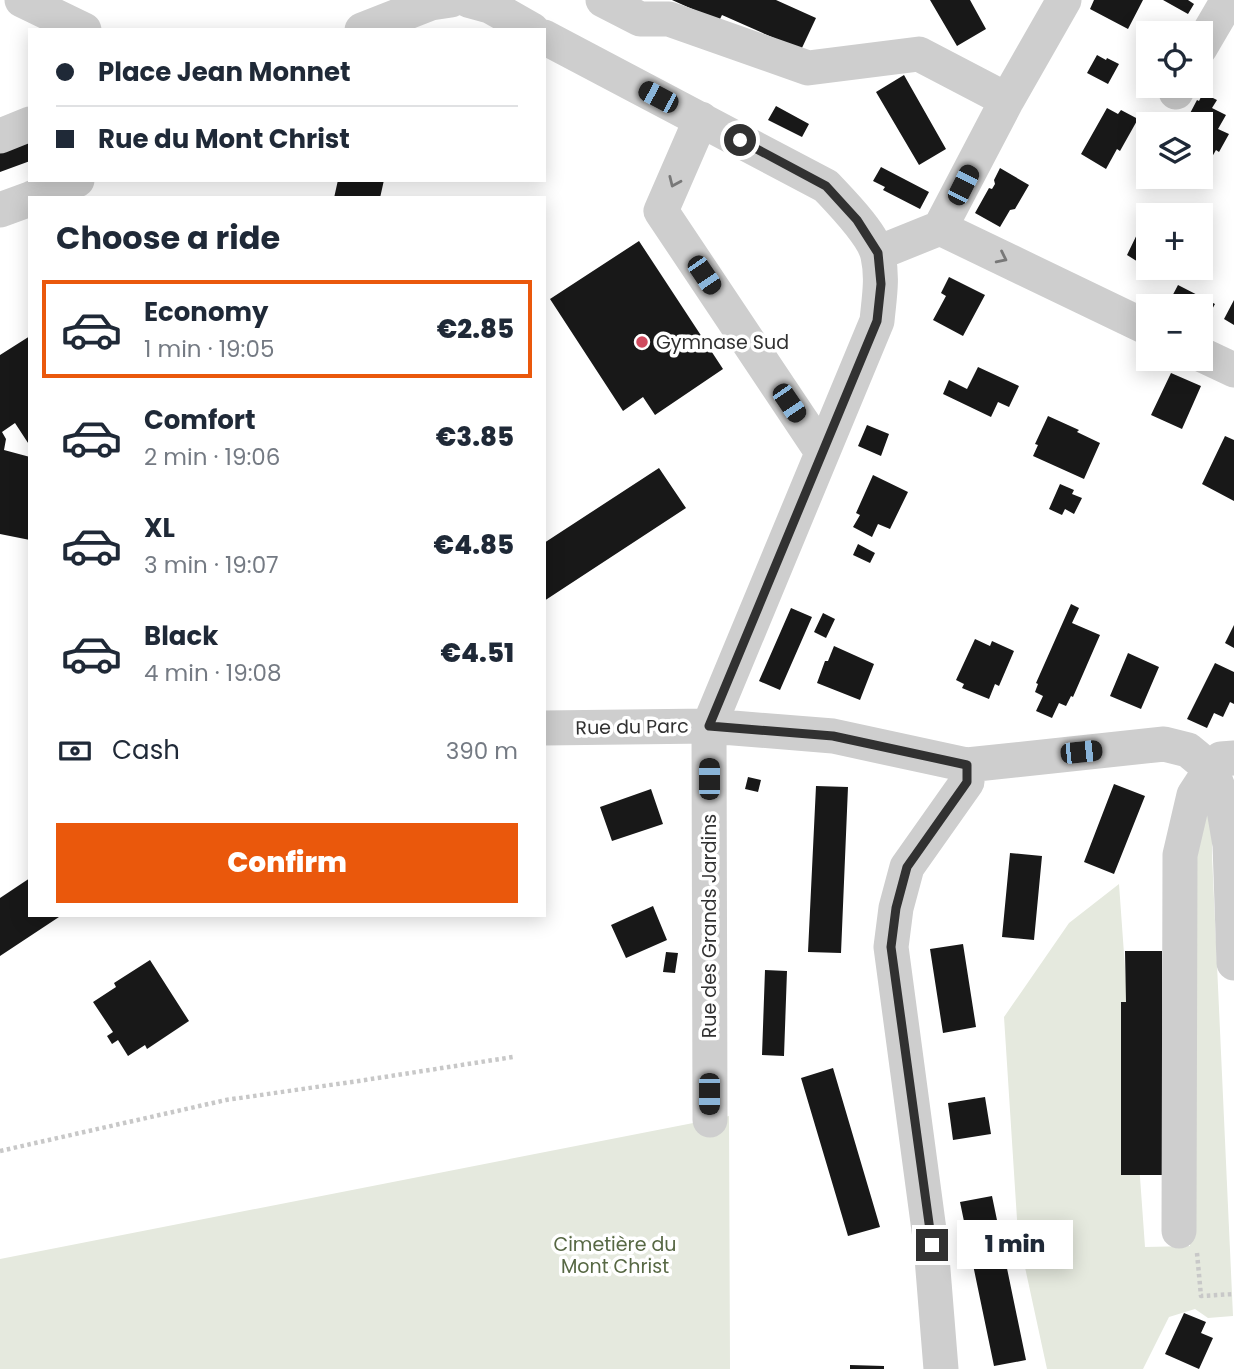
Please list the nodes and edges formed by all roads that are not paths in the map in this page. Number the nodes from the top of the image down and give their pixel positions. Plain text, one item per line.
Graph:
1 (22, 0) edge
2 (450, 0) edge
3 (468, 0) edge
4 (603, 0) edge
5 (1063, 0) edge
6 (1228, 0) edge
7 (1213, 26) edge
8 (80, 28) edge
9 (367, 28) edge
10 (528, 28) edge
11 (546, 38) edge
12 (1007, 100) junction
13 (701, 119) junction
14 (28, 125) edge
15 (0, 136) edge
16 (72, 182) edge
17 (36, 196) edge
18 (28, 199) edge
19 (0, 210) edge
20 (940, 228) junction
21 (878, 253) junction
22 (1136, 322) edge
23 (1213, 360) edge
24 (1234, 370) edge
25 (822, 452) junction
26 (709, 726) junction
27 (546, 728) edge
28 (1222, 764) edge
29 (967, 765) junction
30 (1234, 963) edge
31 (709, 1119) dead end
32 (1188, 1237) road end
33 (941, 1369) edge

1 - 8 street
2 - 9 street
3 - 10 street
4 - 12 street
5 - 12 street
6 - 7 street
11 - 13 street
12 - 20 street
13 - 21 street
13 -> 25 street
14 - 15 street
16 - 17 street
18 - 19 street
20 - 21 street
20 -> 22 street
21 - 25 street, Rue des Grands Jardins
23 - 24 street
25 - 26 street, Rue des Grands Jardins
26 - 27 street, Rue du Parc
26 - 29 street, Rue du Parc
26 - 31 street, Rue des Grands Jardins
28 - 29 street, Rue du Parc
28 - 30 street
28 - 32 street
29 - 33 street

